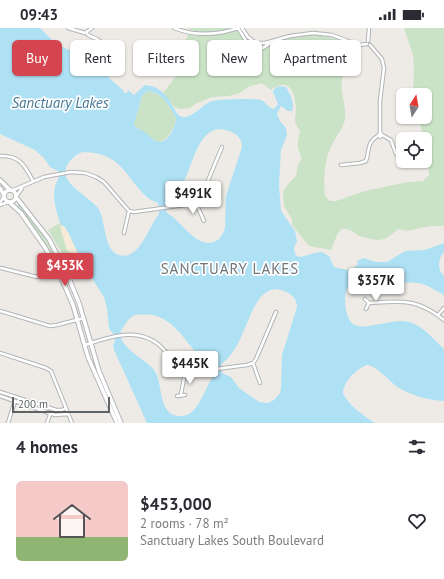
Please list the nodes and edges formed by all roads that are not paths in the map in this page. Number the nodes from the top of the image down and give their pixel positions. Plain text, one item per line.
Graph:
1 (68, 28) edge
2 (92, 28) edge
3 (174, 28) edge
4 (238, 28) edge
5 (242, 28) edge
6 (369, 28) edge
7 (86, 33) junction
8 (98, 40) edge
9 (245, 40) edge
10 (253, 40) edge
11 (277, 40) edge
12 (346, 40) edge
13 (368, 43) junction
14 (361, 45) edge
15 (380, 135) junction
16 (222, 147) dead end
17 (396, 154) edge
18 (0, 156) edge
19 (341, 165) dead end
20 (0, 180) edge
21 (34, 181) junction
22 (22, 187) junction
23 (0, 188) edge
24 (11, 190) junction
25 (4, 196) junction
26 (16, 197) junction
27 (8, 202) junction
28 (196, 202) junction
29 (0, 204) edge
30 (129, 211) junction
31 (204, 222) dead end
32 (124, 232) dead end
33 (63, 264) junction
34 (1, 268) edge
35 (57, 268) junction
36 (365, 299) dead end
37 (369, 303) junction
38 (444, 308) edge
39 (366, 309) dead end
40 (0, 311) edge
41 (276, 312) dead end
42 (438, 315) junction
43 (84, 318) junction
44 (78, 320) junction
45 (444, 320) edge
46 (91, 343) junction
47 (84, 346) junction
48 (0, 353) edge
49 (253, 363) junction
50 (185, 373) junction
51 (260, 383) dead end
52 (0, 392) edge
53 (185, 394) dead end
54 (0, 396) edge
55 (17, 397) junction
56 (15, 401) junction
57 (66, 408) junction
58 (52, 409) junction
59 (50, 413) junction
60 (68, 414) junction
61 (8, 423) edge
62 (47, 423) edge
63 (72, 423) edge
64 (117, 423) edge
65 (121, 423) edge

1 - 7 street
2 - 7 street
3 - 4 street
4 - 9 street
5 - 10 street
6 - 13 street
7 - 8 street
11 - 12 street
13 - 14 street
13 - 15 street
15 - 17 street
15 - 19 street
16 - 28 street
18 - 21 street
20 - 24 street
21 - 22 street
21 - 30 street
22 - 24 street
22 - 26 street
23 - 25 street
24 - 25 street
24 - 26 street
25 - 27 street
25 - 29 street
26 - 27 street
26 - 33 street
27 - 29 street
27 - 35 street
28 - 30 street
28 - 31 street
30 - 32 street
33 - 35 street
33 - 43 street
34 - 35 street
35 - 44 street
36 - 37 street
37 - 39 street
37 - 42 street
38 - 42 street
40 - 44 street
41 - 49 street
42 - 45 street
43 - 44 street
43 - 46 street
44 - 47 street
46 - 47 street
46 - 50 street
46 - 65 street
47 - 64 street
48 - 57 street
49 - 50 street
49 - 51 street
50 - 53 street
52 - 55 street
54 - 56 street
55 - 56 street
55 - 58 street
56 - 59 street
56 - 61 street
57 - 58 street
57 - 60 street
58 - 59 street
59 - 60 street
59 - 62 street
60 - 63 street

